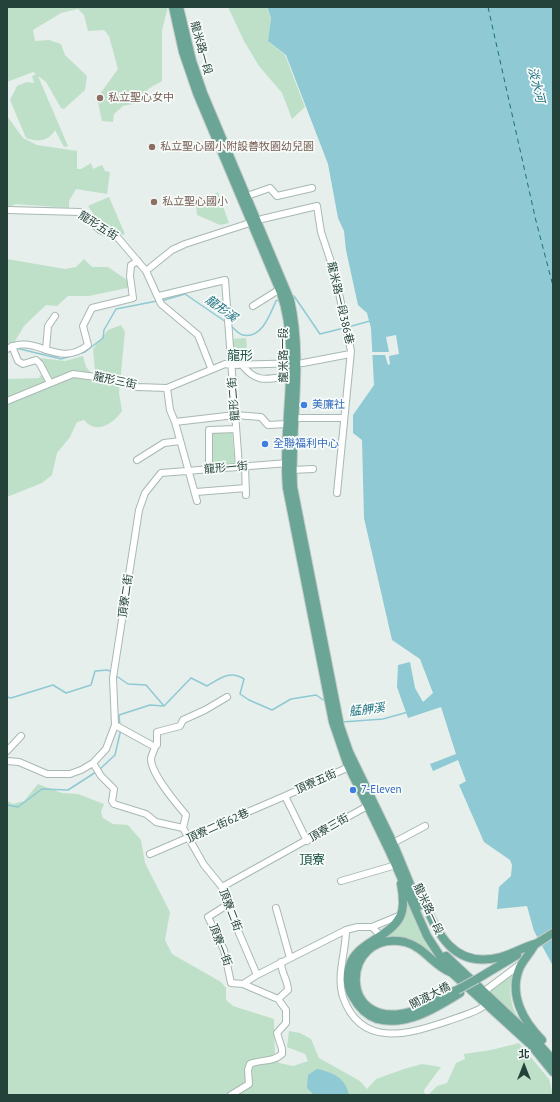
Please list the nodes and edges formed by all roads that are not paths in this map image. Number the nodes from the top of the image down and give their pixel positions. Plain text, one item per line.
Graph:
1 (172, 7) edge
2 (179, 7) edge
3 (196, 84) junction
4 (312, 188) dead end
5 (247, 196) junction
6 (7, 210) edge
7 (255, 221) junction
8 (138, 261) junction
9 (146, 272) junction
10 (284, 295) junction
11 (159, 299) junction
12 (253, 306) dead end
13 (55, 316) dead end
14 (10, 347) edge
15 (46, 350) junction
16 (350, 354) junction
17 (293, 363) junction
18 (231, 365) junction
19 (242, 365) junction
20 (211, 368) junction
21 (289, 376) junction
22 (50, 383) junction
23 (167, 388) junction
24 (7, 401) edge
25 (235, 415) junction
26 (344, 418) junction
27 (290, 421) junction
28 (175, 422) junction
29 (236, 430) junction
30 (180, 441) junction
31 (137, 460) dead end
32 (290, 465) junction
33 (242, 466) junction
34 (209, 469) junction
35 (313, 469) dead end
36 (188, 471) junction
37 (161, 473) joint
38 (196, 492) junction
39 (337, 493) dead end
40 (197, 501) dead end
41 (227, 697) dead end
42 (337, 723) junction
43 (115, 726) junction
44 (21, 736) dead end
45 (155, 747) junction
46 (7, 751) edge
47 (7, 756) edge
48 (7, 761) edge
49 (18, 762) junction
50 (95, 765) junction
51 (349, 767) junction
52 (285, 796) junction
53 (371, 804) junction
54 (426, 826) dead end
55 (183, 828) junction
56 (189, 838) junction
57 (307, 840) junction
58 (392, 843) junction
59 (150, 854) dead end
60 (400, 866) junction
61 (400, 877) junction
62 (341, 881) dead end
63 (222, 887) junction
64 (227, 905) junction
65 (276, 908) dead end
66 (401, 915) junction
67 (372, 927) junction
68 (346, 930) junction
69 (553, 933) edge
70 (380, 935) junction
71 (535, 944) junction
72 (290, 958) junction
73 (281, 962) junction
74 (518, 966) dead end
75 (451, 972) junction
76 (257, 974) junction
77 (243, 984) junction
78 (458, 992) junction
79 (480, 994) junction
80 (278, 998) junction
81 (489, 1002) junction
82 (553, 1052) edge
83 (553, 1060) edge
84 (553, 1072) edge
85 (231, 1095) edge

1 - 3 main road, 龍米路一段
2 - 3 main road, 龍米路一段
3 - 5 main road, 龍米路一段
3 - 7 main road, 龍米路一段
4 - 5 street
5 - 7 main road, 龍米路一段
6 - 8 street, 龍形五街
7 - 9 street
7 - 10 main road, 龍米路一段
7 - 16 street, 龍米路一段386巷
8 - 9 street, 龍形五街
8 - 15 street
9 - 11 street, 龍形五街
10 - 12 street
10 - 17 main road, 龍米路一段
11 - 18 street, 龍形二街
11 - 20 street
13 - 15 street
14 - 15 street
14 - 22 street
16 - 17 street, 龍米路一段386巷
16 - 26 street, 龍米路一段386巷
17 - 19 street, 龍形三街
17 - 21 main road, 龍米路一段
17 - 27 main road, 龍米路一段
18 - 19 street, 龍形三街
18 - 20 street, 龍形三街
18 - 25 street, 龍形二街
19 - 21 street
20 - 23 street, 龍形三街
21 - 27 main road, 龍米路一段
22 - 23 street, 龍形三街
22 - 24 street, 龍形三街
23 - 28 street
25 - 27 street
25 - 28 street
25 - 29 street, 龍形二街
26 - 27 street
26 - 39 street, 龍米路一段386巷
27 - 32 main road, 龍米路一段
28 - 30 street
29 - 33 street, 龍形二街
29 - 34 street
30 - 31 street
30 - 36 street
32 - 33 street, 龍形一街
32 - 35 street, 龍形一街
32 - 42 main road, 龍米路一段
32 - 42 main road, 龍米路一段
33 - 34 street, 龍形一街
33 - 38 street, 龍形二街
34 - 36 street, 龍形一街
36 - 37 street, 龍形一街
36 - 38 street
37 - 43 street, 頂寮二街
38 - 40 street
41 - 45 street, 頂寮二街
42 - 51 main road, 龍米路一段
42 - 53 main road, 龍米路一段
43 - 45 street
43 - 50 street, 頂寮二街
44 - 46 street
45 - 55 street, 頂寮二街
47 - 49 street
48 - 49 street
49 - 50 street
50 - 55 street
51 - 52 street, 頂寮五街
51 - 53 main road, 龍米路一段
52 - 56 street, 頂寮二街62巷
52 - 57 street, 頂寮五街
53 - 57 street, 頂寮三街
53 - 58 main road, 龍米路一段
53 - 60 main road, 龍米路一段
54 - 58 street
55 - 56 street, 頂寮二街
56 - 59 street, 頂寮二街62巷
56 - 63 street, 頂寮二街
57 - 63 street, 頂寮三街
58 - 60 main road, 龍米路一段
60 - 61 main road, 龍米路一段
60 - 62 street
60 - 71 main road
60 - 79 main road, 龍米路一段
61 - 66 main road
61 - 75 main road, 龍米路一段
63 - 64 street, 頂寮二街
64 - 76 street, 頂寮二街
64 - 77 street, 頂寮一街
65 - 72 street
66 - 67 street
66 - 70 main road, 關渡大橋
67 - 68 street
67 - 70 street
68 - 72 street
68 - 81 street
69 - 71 main road
70 - 78 main road, 關渡大橋
71 - 78 main road, bridge
71 - 82 main road
72 - 73 street
73 - 76 street
73 - 80 street
74 - 79 street
75 - 78 main road
75 - 79 main road, 龍米路一段
76 - 77 street
77 - 80 street, 頂寮一街
79 - 81 main road, 龍米路一段
80 - 85 street
81 - 83 main road, 龍米路一段
81 - 84 main road, 龍米路一段

